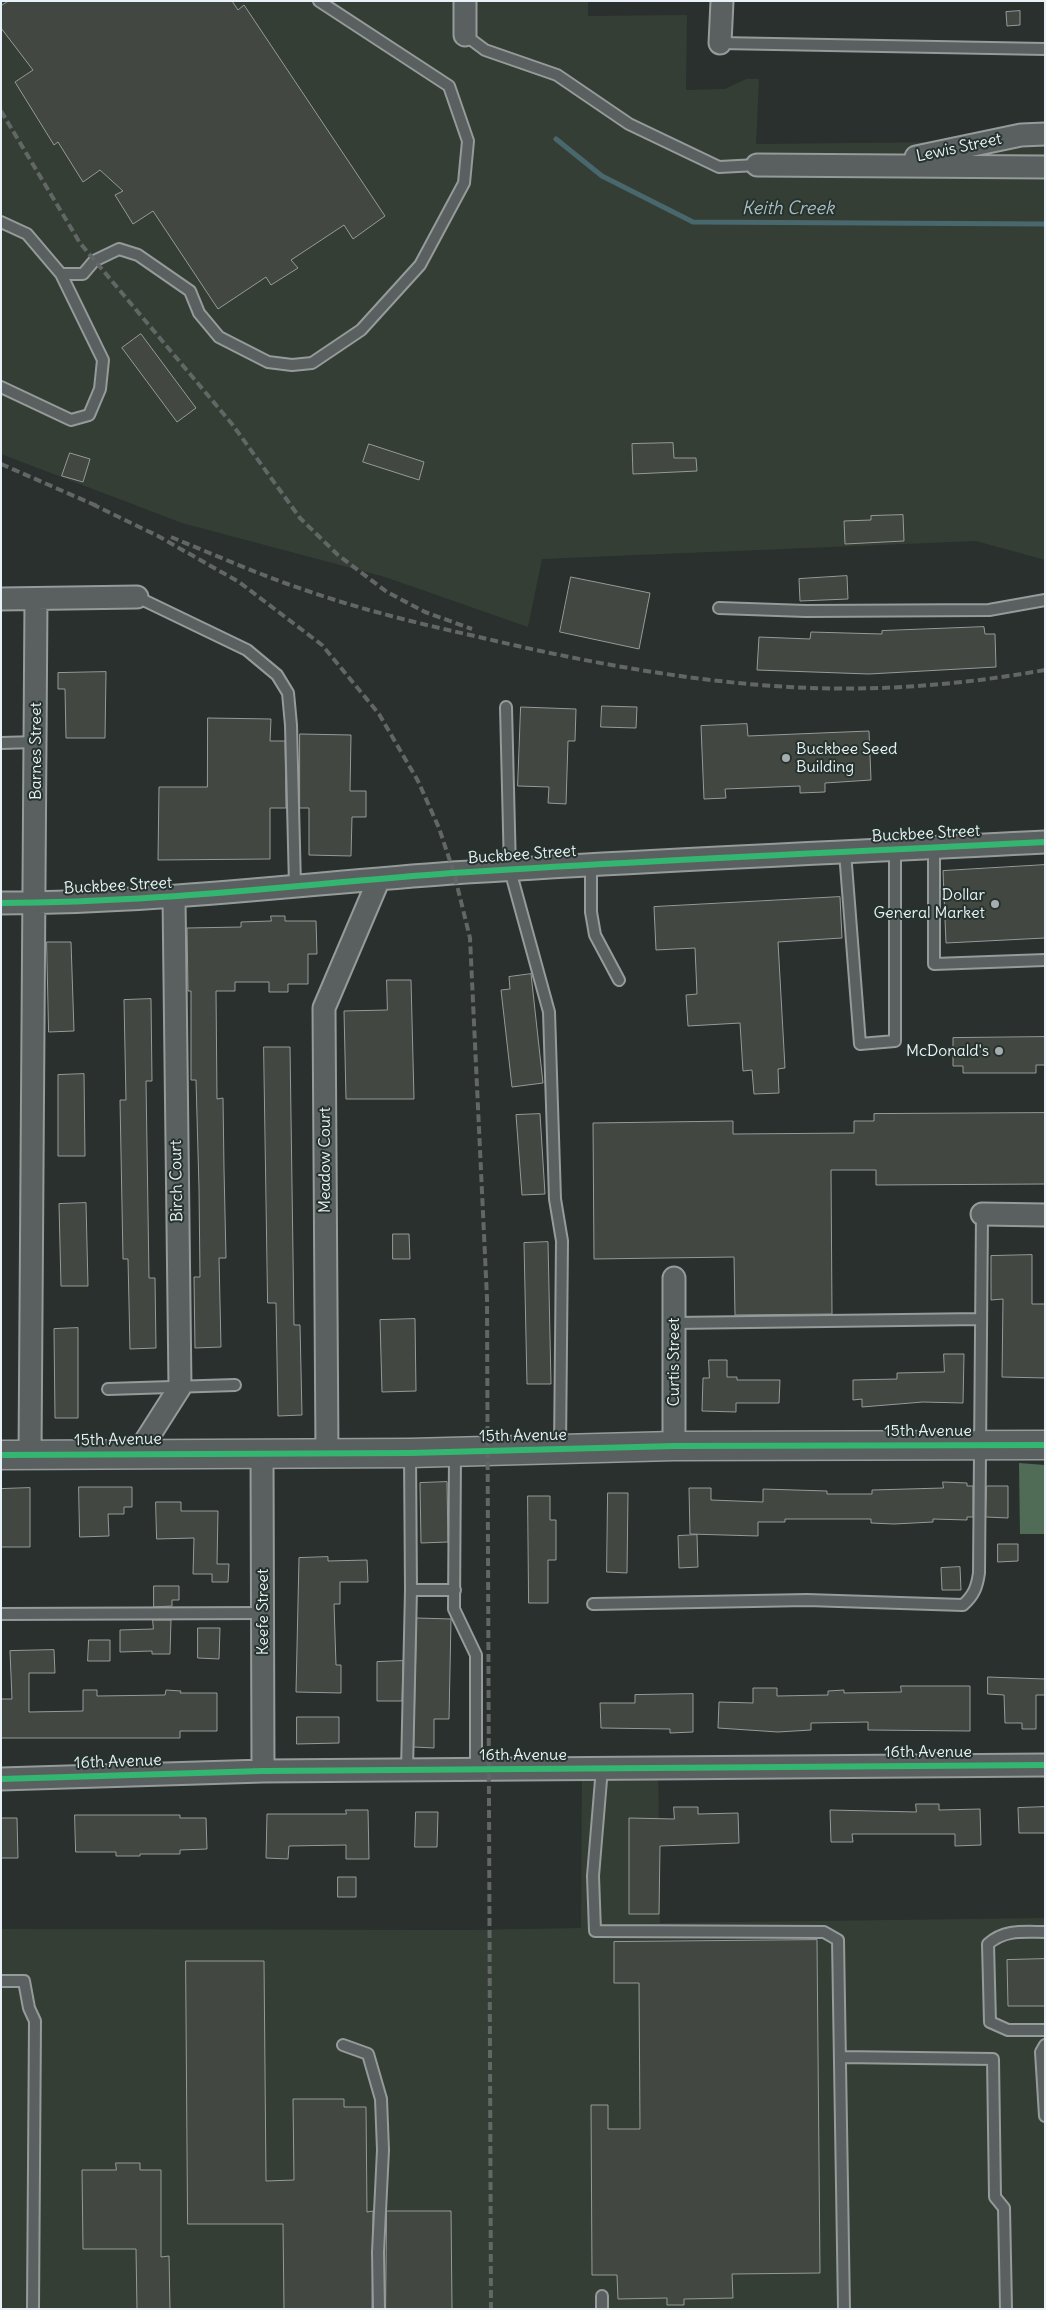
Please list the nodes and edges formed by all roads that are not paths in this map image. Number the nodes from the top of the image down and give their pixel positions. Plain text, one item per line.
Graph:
1 (319, 1) edge
2 (465, 1) edge
3 (722, 1) edge
4 (465, 35) joint
5 (720, 43) joint
6 (1045, 49) edge
7 (1045, 134) edge
8 (757, 165) joint
9 (875, 166) junction
10 (1045, 167) edge
11 (1, 222) edge
12 (61, 274) junction
13 (1, 386) edge
14 (137, 597) joint
15 (1, 598) edge
16 (36, 599) junction
17 (1045, 600) edge
18 (719, 608) dead end
19 (506, 707) dead end
20 (1, 742) edge
21 (36, 742) junction
22 (1045, 842) edge
23 (934, 848) junction
24 (896, 850) junction
25 (845, 852) junction
26 (591, 865) junction
27 (510, 870) junction
28 (379, 879) junction
29 (296, 886) junction
30 (174, 897) junction
31 (35, 903) junction
32 (1, 904) edge
33 (1045, 960) edge
34 (619, 980) dead end
35 (982, 1214) joint
36 (1045, 1215) edge
37 (674, 1278) dead end
38 (980, 1320) junction
39 (674, 1323) junction
40 (235, 1385) dead end
41 (180, 1387) junction
42 (108, 1389) dead end
43 (980, 1445) junction
44 (1045, 1445) edge
45 (674, 1446) junction
46 (560, 1450) junction
47 (455, 1452) junction
48 (138, 1453) junction
49 (262, 1453) junction
50 (327, 1453) junction
51 (410, 1453) junction
52 (30, 1454) junction
53 (1, 1455) edge
54 (410, 1590) junction
55 (455, 1590) junction
56 (593, 1604) dead end
57 (1, 1614) edge
58 (263, 1614) junction
59 (1045, 1764) edge
60 (602, 1768) junction
61 (476, 1769) junction
62 (407, 1770) junction
63 (263, 1771) junction
64 (1, 1778) edge
65 (1045, 1932) edge
66 (1, 1982) edge
67 (1045, 2030) edge
68 (1045, 2045) edge
69 (343, 2046) dead end
70 (841, 2057) junction
71 (1044, 2080) edge
72 (1045, 2116) edge
73 (602, 2296) dead end
74 (33, 2309) edge
75 (379, 2309) edge
76 (602, 2309) edge
77 (844, 2309) edge
78 (1006, 2309) edge

1 - 12 lane
2 - 4 street
3 - 5 street
4 - 8 lane
5 - 6 lane
7 - 9 street, Lewis Street
8 - 9 street, Lewis Street
9 - 10 street, Lewis Street
11 - 12 lane
12 - 13 lane
14 - 16 street
14 - 29 lane
15 - 16 street
16 - 21 street, Barnes Street
17 - 18 lane
19 - 27 lane
20 - 21 lane
21 - 31 street, Barnes Street
22 - 23 street, Buckbee Street
23 - 24 street, Buckbee Street
23 - 33 lane
24 - 25 street, Buckbee Street
24 - 25 lane
25 - 26 street, Buckbee Street
26 - 27 street, Buckbee Street
26 - 34 lane
27 - 28 street, Buckbee Street
27 - 46 lane
28 - 29 street, Buckbee Street
28 - 50 street, Meadow Court
29 - 30 street, Buckbee Street
30 - 31 street, Buckbee Street
30 - 41 street, Birch Court
31 - 32 street, Buckbee Street
31 - 52 street
35 - 36 street
35 - 38 lane
37 - 39 street, Curtis Street
38 - 39 lane
38 - 43 lane
39 - 45 street, Curtis Street
40 - 41 lane
41 - 42 lane
41 - 48 street
43 - 44 main road, 15th Avenue
43 - 45 main road, 15th Avenue
43 - 56 lane
45 - 46 main road, 15th Avenue
46 - 47 main road, 15th Avenue
47 - 51 main road, 15th Avenue
47 - 55 lane
48 - 49 main road, 15th Avenue
48 - 52 main road, 15th Avenue
49 - 50 main road, 15th Avenue
49 - 58 street, Keefe Street
50 - 51 main road, 15th Avenue
51 - 54 lane
52 - 53 main road, 15th Avenue
54 - 55 lane
54 - 62 lane
55 - 61 lane
57 - 58 lane
58 - 63 street, Keefe Street
59 - 60 street, 16th Avenue
60 - 61 street, 16th Avenue
60 - 70 lane
61 - 62 street, 16th Avenue
62 - 63 street, 16th Avenue
63 - 64 street, 16th Avenue
65 - 67 lane
66 - 74 lane
68 - 71 lane
69 - 75 lane
70 - 77 lane
70 - 78 lane
71 - 72 lane
73 - 76 lane

